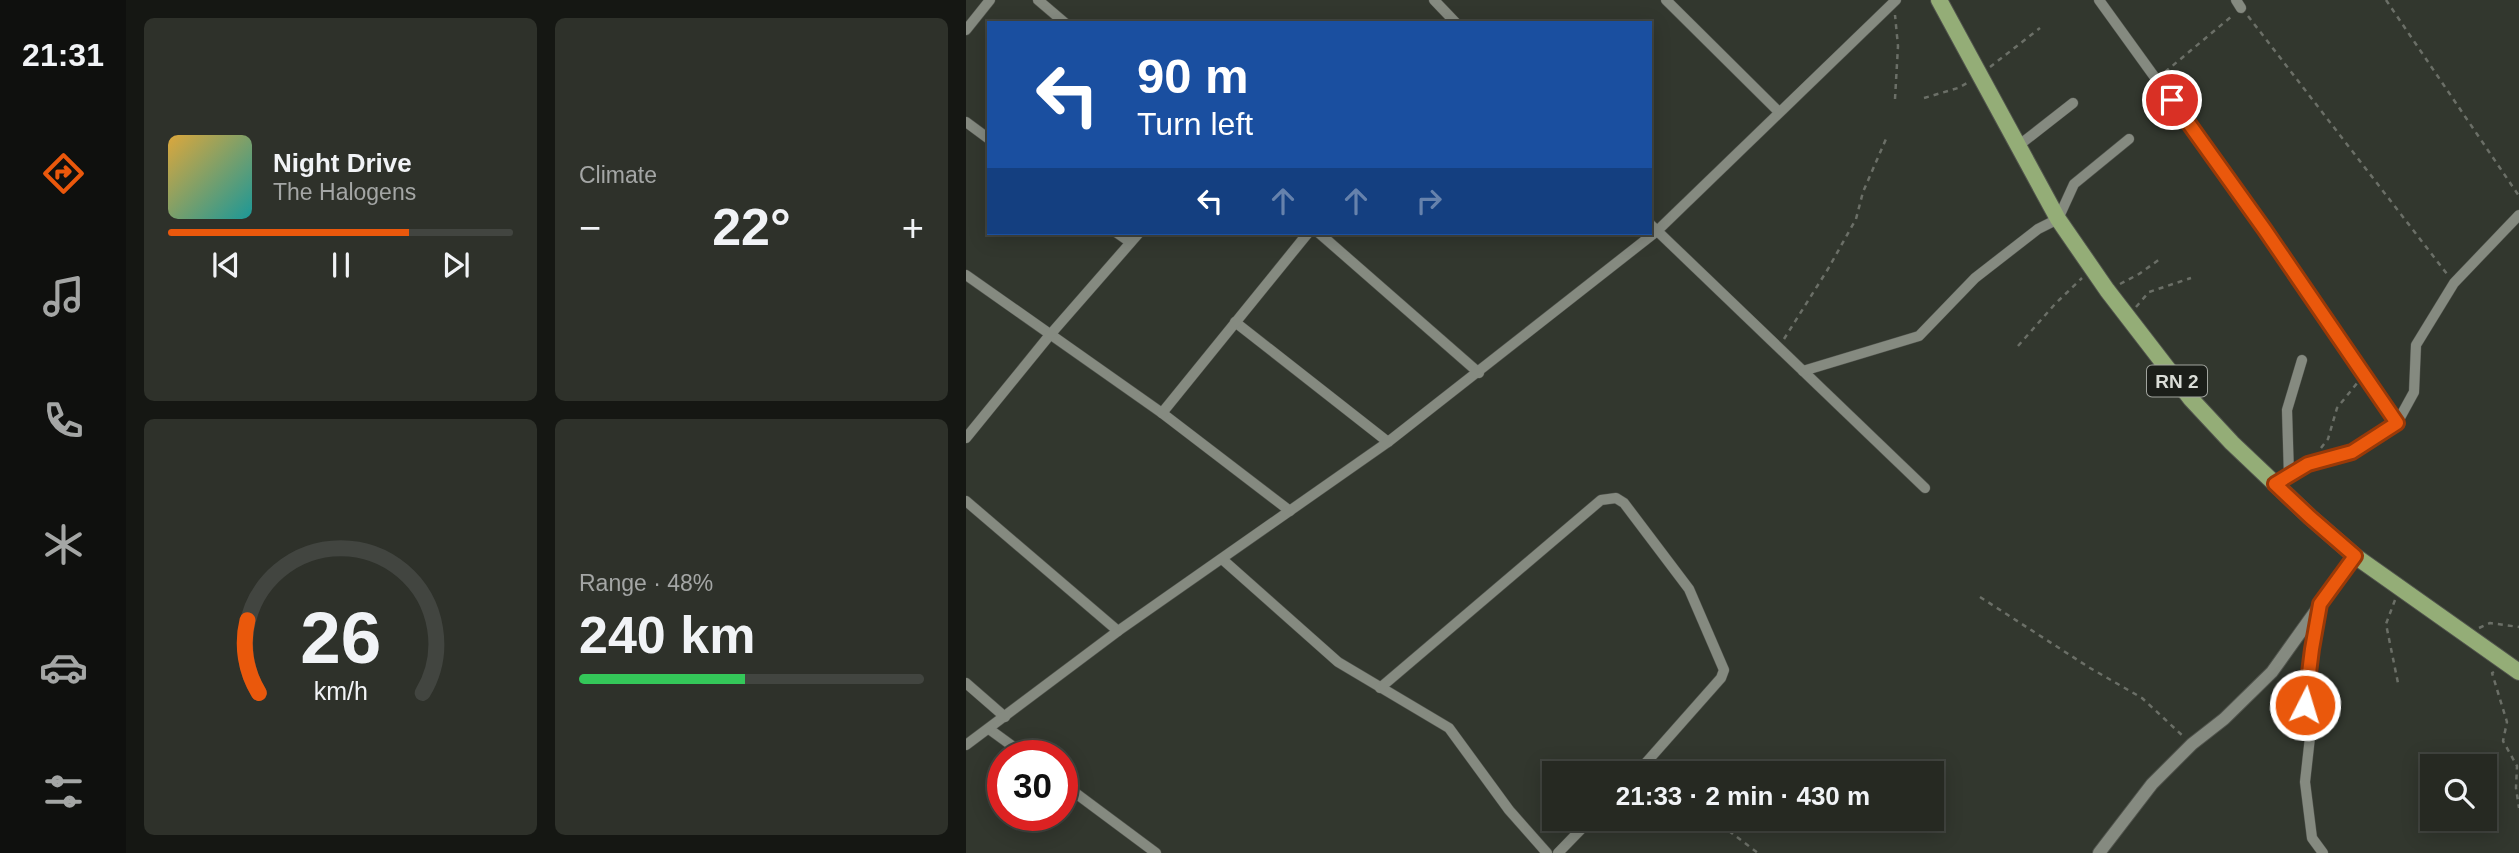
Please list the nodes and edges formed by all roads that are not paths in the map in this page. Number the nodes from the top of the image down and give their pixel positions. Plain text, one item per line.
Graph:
1 (990, 0) edge
2 (1038, 0) edge
3 (1434, 0) edge
4 (1666, 0) edge
5 (1939, 0) edge
6 (2099, 0) edge
7 (1895, 1) edge
8 (1063, 21) edge
9 (1454, 21) edge
10 (966, 30) edge
11 (2073, 103) dead end
12 (1779, 112) junction
13 (966, 122) edge
14 (987, 138) edge
15 (2129, 139) dead end
16 (2018, 146) junction
17 (2519, 215) edge
18 (2059, 219) junction
19 (1654, 228) edge
20 (1120, 235) edge
21 (1137, 235) edge
22 (1306, 235) edge
23 (1321, 235) edge
24 (1646, 235) edge
25 (1130, 242) junction
26 (966, 275) edge
27 (1235, 322) junction
28 (1049, 335) junction
29 (2302, 360) dead end
30 (1803, 371) junction
31 (1479, 373) junction
32 (1162, 414) junction
33 (2397, 423) junction
34 (966, 438) edge
35 (1388, 442) junction
36 (2282, 480) junction
37 (1925, 488) dead end
38 (966, 501) edge
39 (1290, 511) junction
40 (2355, 556) junction
41 (1222, 559) junction
42 (2320, 604) junction
43 (1118, 631) junction
44 (2514, 669) edge
45 (966, 683) edge
46 (1380, 688) junction
47 (1004, 717) junction
48 (989, 729) junction
49 (1004, 740) edge
50 (966, 745) edge
51 (1648, 761) edge
52 (1078, 795) edge
53 (1579, 831) edge
54 (2325, 852) edge
55 (1156, 853) edge
56 (1547, 853) edge
57 (1558, 853) edge
58 (2099, 853) edge

1 - 10 street
2 - 8 street
3 - 9 street
4 - 12 street
5 - 16 main road, RN 2
6 - 33 street
7 - 12 street
11 - 16 street
12 - 19 street
13 - 14 street
15 - 18 street
16 - 18 main road, RN 2
17 - 33 street
18 - 30 street
18 - 36 main road, RN 2
19 - 30 street
20 - 25 street
21 - 25 street
22 - 27 street
23 - 31 street
24 - 31 street
25 - 28 street
26 - 28 street
27 - 32 street
27 - 35 street
28 - 32 street
28 - 34 street
29 - 36 street
30 - 37 street
31 - 35 street
32 - 39 street
33 - 36 street
35 - 39 street
36 - 40 main road, RN 2
38 - 43 street
39 - 41 street
40 - 42 street
40 - 44 main road, RN 2
41 - 43 street
41 - 46 street
42 - 54 street
42 - 58 street
43 - 47 street
45 - 47 street
46 - 51 street
46 - 56 street
47 - 48 street
48 - 49 street
48 - 50 street
52 - 55 street
53 - 57 street

